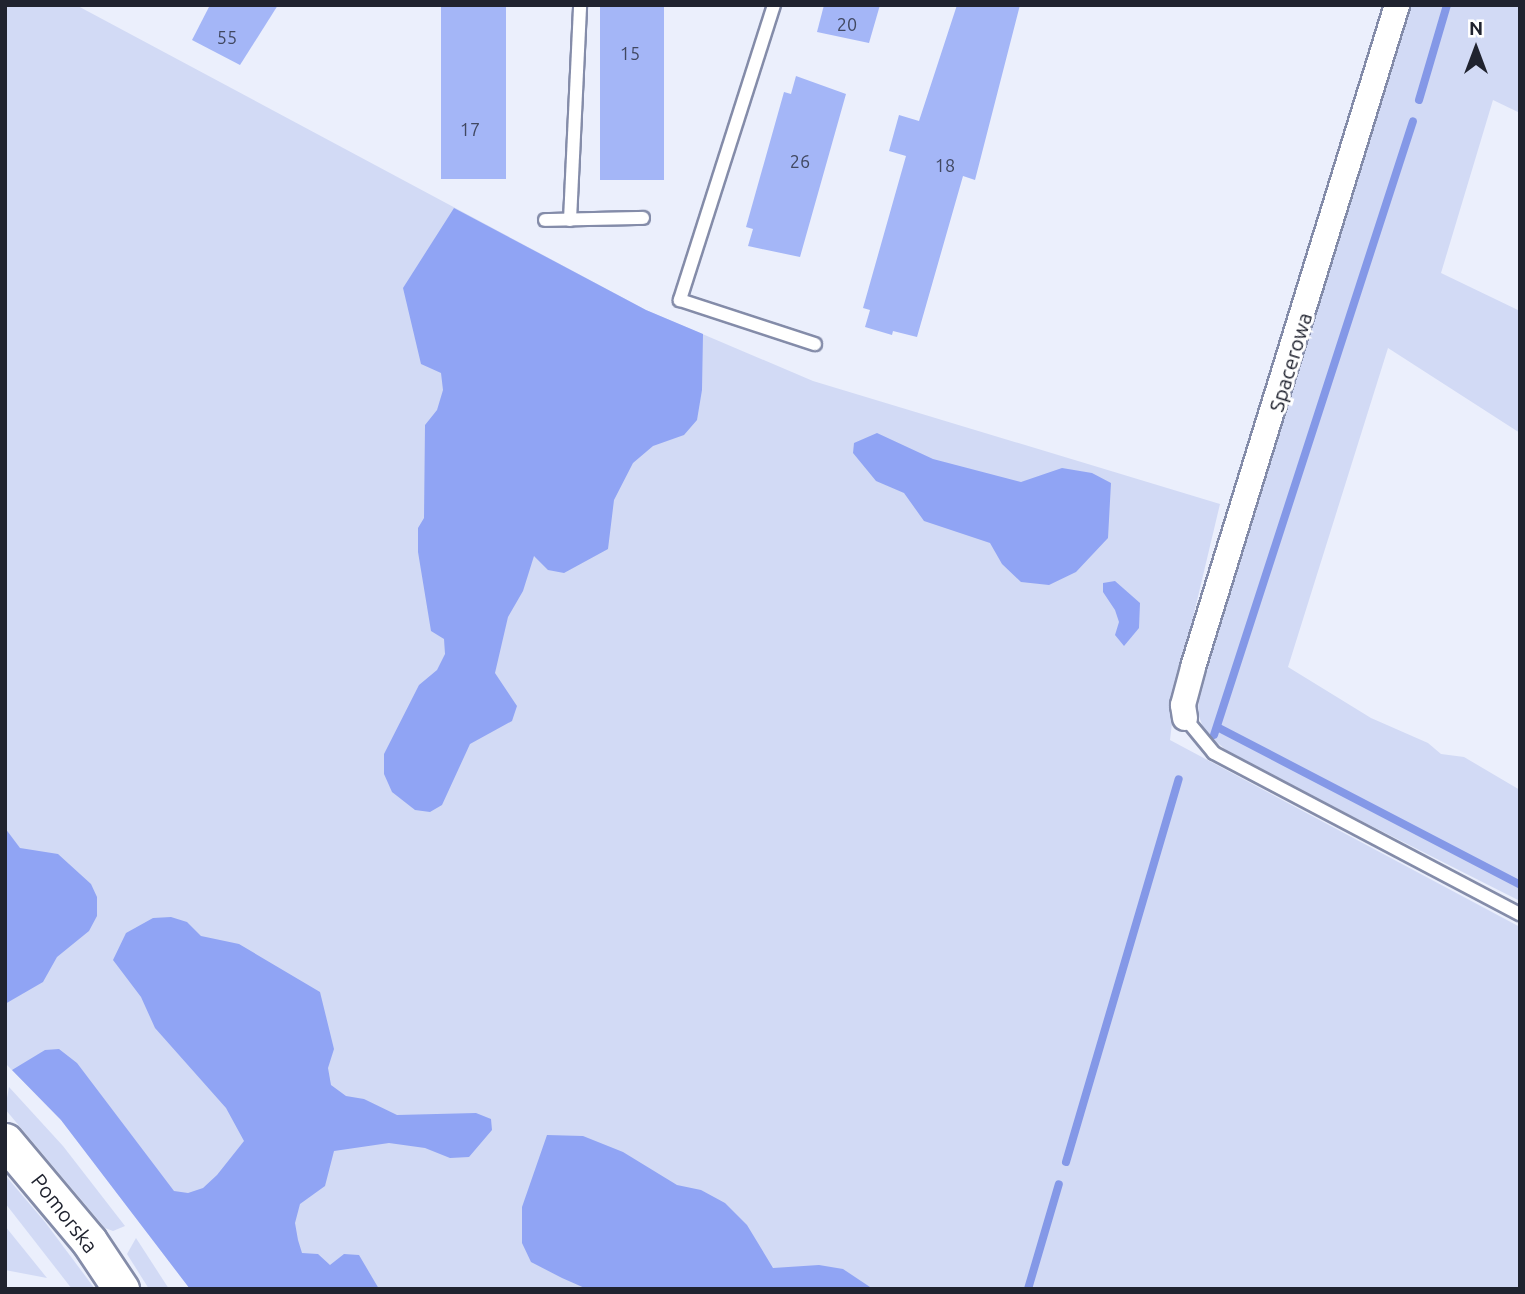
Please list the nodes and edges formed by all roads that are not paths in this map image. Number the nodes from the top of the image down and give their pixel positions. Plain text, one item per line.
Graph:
1 (580, 5) edge
2 (774, 5) edge
3 (1397, 5) edge
4 (643, 218) dead end
5 (545, 220) dead end
6 (570, 220) junction
7 (815, 344) dead end
8 (1185, 718) joint
9 (1520, 914) edge
10 (5, 1141) edge
11 (121, 1289) edge

1 - 6 lane
2 - 7 lane
3 - 8 street, Spacerowa
4 - 6 lane
5 - 6 lane
8 - 9 lane
10 - 11 main road, Pomorska

